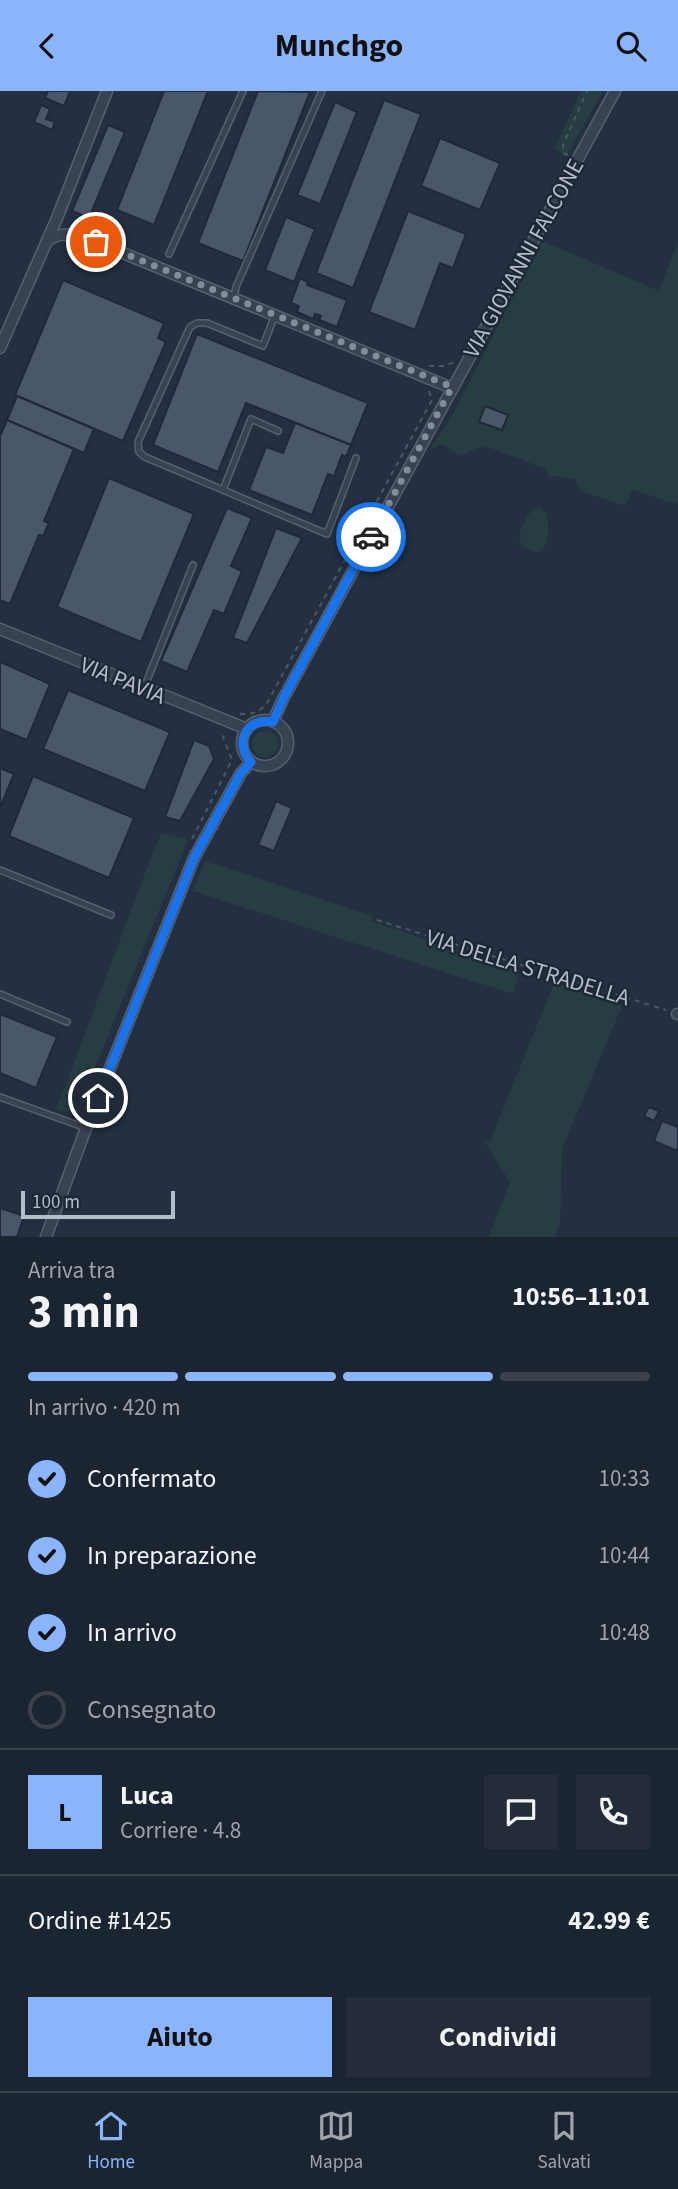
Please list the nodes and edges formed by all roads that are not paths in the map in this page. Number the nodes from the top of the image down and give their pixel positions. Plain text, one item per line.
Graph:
1 (107, 91) edge
2 (243, 91) edge
3 (322, 91) edge
4 (615, 91) edge
5 (47, 241) junction
6 (169, 254) dead end
7 (234, 298) junction
8 (275, 315) junction
9 (0, 348) edge
10 (452, 387) junction
11 (278, 431) dead end
12 (356, 458) dead end
13 (223, 490) junction
14 (193, 565) dead end
15 (0, 629) edge
16 (144, 688) junction
17 (273, 722) junction
18 (247, 729) junction
19 (251, 762) junction
20 (0, 870) edge
21 (111, 915) dead end
22 (0, 994) edge
23 (67, 1022) dead end
24 (0, 1097) edge
25 (86, 1128) junction
26 (46, 1237) edge

1 - 5 street
2 - 6 lane
3 - 7 lane
4 - 10 street, VIA GIOVANNI FALCONE
5 - 7 street
5 - 9 street
7 - 8 street
8 - 10 street
8 - 13 lane
10 - 17 street, VIA GIOVANNI FALCONE
11 - 13 lane
12 - 13 lane
14 - 16 lane
15 - 16 street, VIA PAVIA
16 - 18 street, VIA PAVIA
17 - 18 street
17 - 19 street
18 - 19 street
19 - 25 street
20 - 21 lane
22 - 23 lane
24 - 25 lane
25 - 26 street

